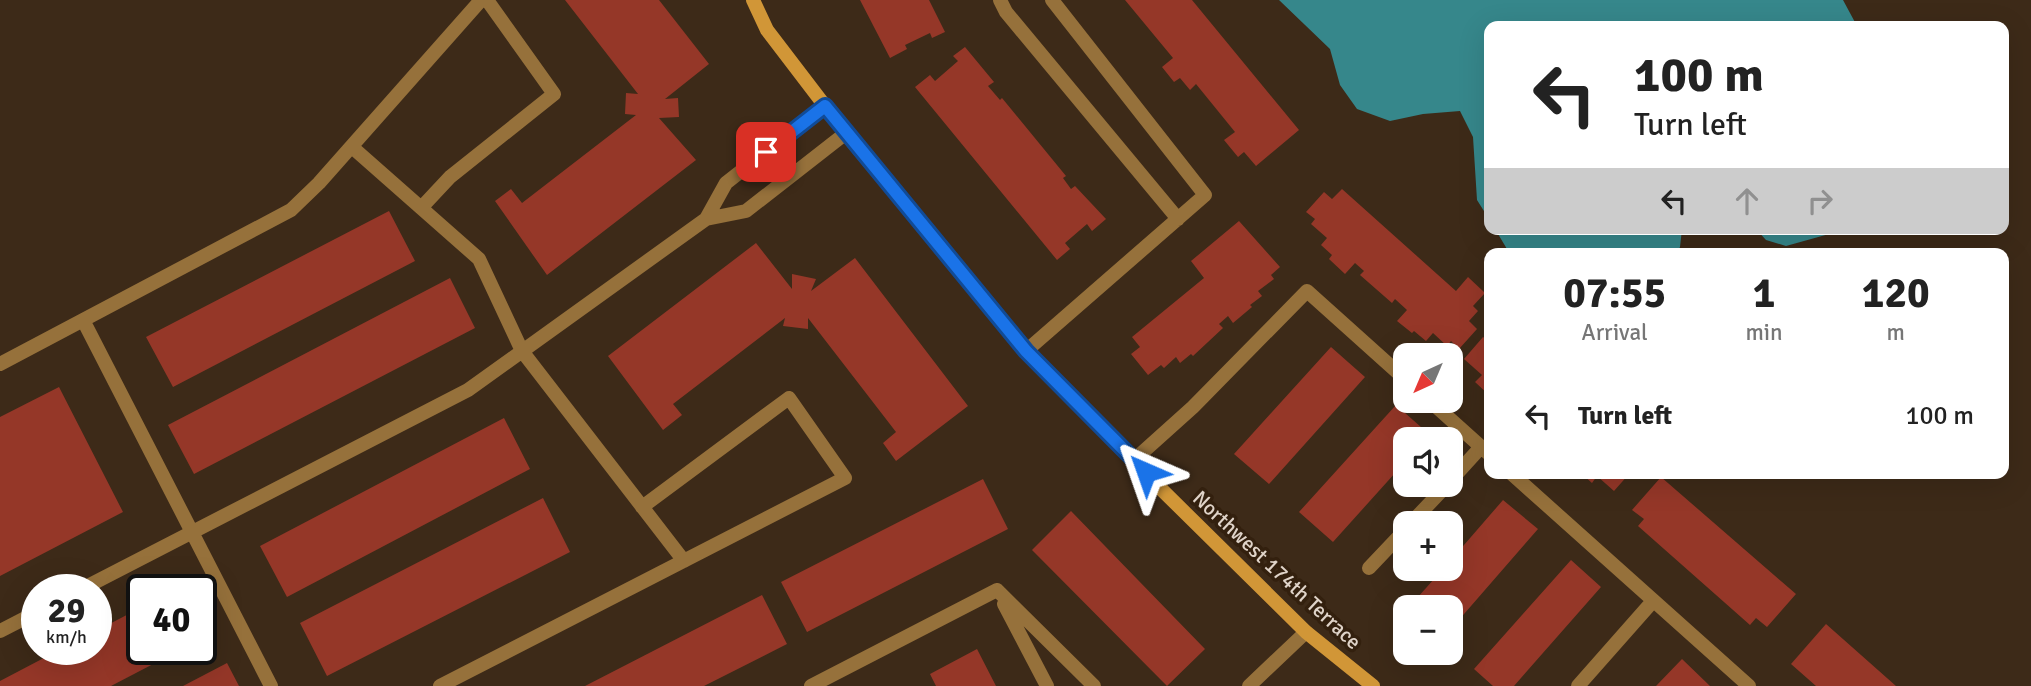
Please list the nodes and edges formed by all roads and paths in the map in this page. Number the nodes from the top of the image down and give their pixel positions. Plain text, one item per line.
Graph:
1 (484, 0) edge
2 (753, 0) edge
3 (1000, 0) edge
4 (1052, 0) edge
5 (825, 106) junction
6 (846, 133) junction
7 (352, 147) junction
8 (421, 208) junction
9 (706, 219) junction
10 (1178, 219) junction
11 (83, 320) junction
12 (522, 351) junction
13 (1026, 351) junction
14 (0, 364) edge
15 (1393, 368) edge
16 (1443, 413) edge
17 (1484, 449) edge
18 (1484, 451) edge
19 (1134, 460) junction
20 (1463, 469) edge
21 (1518, 479) edge
22 (1436, 497) edge
23 (642, 507) junction
24 (1422, 511) edge
25 (193, 532) junction
26 (1393, 543) edge
27 (684, 561) junction
28 (1370, 568) dead end
29 (111, 574) edge
30 (997, 590) junction
31 (1653, 601) junction
32 (21, 620) edge
33 (0, 631) edge
34 (1306, 632) junction
35 (271, 686) edge
36 (440, 686) edge
37 (811, 686) edge
38 (1047, 686) edge
39 (1094, 686) edge
40 (1249, 686) edge
41 (1373, 686) edge
42 (1578, 686) edge
43 (1749, 686) edge

1 - 7 lane
1 - 8 lane
2 - 5 street, Northwest 174th Terrace
3 - 10 lane
4 - 10 lane
5 - 6 street, Northwest 174th Terrace
5 - 9 lane
6 - 9 lane
6 - 13 street, Northwest 174th Terrace
7 - 8 lane
7 - 11 lane
8 - 12 lane
9 - 12 lane
10 - 13 lane
11 - 14 lane
11 - 25 lane
12 - 23 lane
12 - 25 lane
13 - 19 street, Northwest 174th Terrace
15 - 19 lane
16 - 17 lane
18 - 20 lane
19 - 34 street, Northwest 174th Terrace
21 - 31 lane
22 - 24 lane
23 - 27 lane
23 - 27 lane
25 - 29 lane
25 - 35 lane
26 - 28 lane
27 - 36 lane
30 - 37 lane
30 - 38 lane
30 - 39 lane
31 - 42 lane
31 - 43 lane
32 - 33 lane
34 - 40 lane
34 - 41 street, Northwest 174th Terrace

